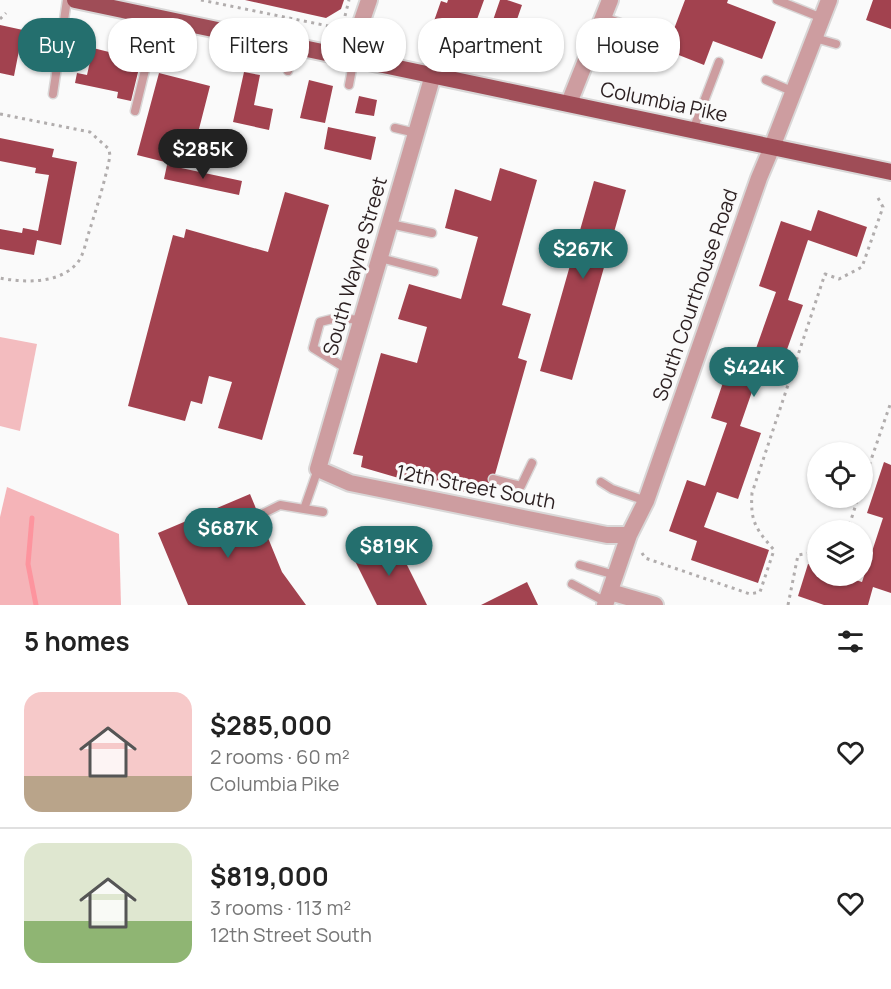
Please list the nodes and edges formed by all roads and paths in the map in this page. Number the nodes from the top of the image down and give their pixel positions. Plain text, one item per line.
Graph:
1 (67, 0) edge
2 (75, 0) edge
3 (201, 0) edge
4 (349, 0) edge
5 (369, 0) edge
6 (610, 0) edge
7 (777, 0) edge
8 (829, 0) edge
9 (99, 2) edge
10 (6, 13) dead end
11 (158, 17) junction
12 (603, 17) junction
13 (64, 18) edge
14 (363, 18) edge
15 (606, 18) edge
16 (822, 18) junction
17 (0, 19) edge
18 (209, 27) edge
19 (815, 38) junction
20 (836, 44) dead end
21 (719, 62) dead end
22 (406, 69) edge
23 (47, 72) edge
24 (56, 72) edge
25 (351, 72) edge
26 (433, 75) junction
27 (766, 80) dead end
28 (54, 84) junction
29 (349, 85) dead end
30 (794, 92) junction
31 (53, 94) dead end
32 (569, 103) junction
33 (135, 111) dead end
34 (0, 114) edge
35 (395, 128) dead end
36 (693, 130) junction
37 (416, 133) junction
38 (772, 147) junction
39 (891, 172) edge
40 (878, 198) dead end
41 (390, 224) junction
42 (432, 233) dead end
43 (380, 258) junction
44 (434, 272) dead end
45 (0, 278) edge
46 (362, 320) junction
47 (347, 369) junction
48 (891, 402) edge
49 (873, 454) edge
50 (532, 463) dead end
51 (318, 469) junction
52 (493, 479) dead end
53 (601, 482) dead end
54 (646, 501) junction
55 (304, 509) junction
56 (323, 512) dead end
57 (258, 516) dead end
58 (629, 536) junction
59 (642, 553) dead end
60 (807, 554) edge
61 (580, 565) dead end
62 (615, 575) junction
63 (572, 585) dead end
64 (607, 599) edge
65 (655, 605) edge
66 (788, 605) edge

1 - 13 lane
2 - 9 main road, Columbia Pike
3 - 4 path
5 - 14 street
6 - 12 street
7 - 16 lane
8 - 16 street, South Courthouse Road
9 - 11 main road, Columbia Pike
10 - 17 path
11 - 18 main road, Columbia Pike
11 - 33 lane
12 - 15 lane
12 - 32 street
16 - 19 street, South Courthouse Road
19 - 20 lane
19 - 30 street, South Courthouse Road
21 - 36 lane
22 - 26 main road, Columbia Pike
23 - 28 path
24 - 28 lane
25 - 29 lane
26 - 32 main road, Columbia Pike
26 - 37 street, South Wayne Street
27 - 30 lane
28 - 31 lane
30 - 38 street, South Courthouse Road
32 - 36 main road, Columbia Pike
34 - 45 path
35 - 37 lane
36 - 38 main road, Columbia Pike
37 - 41 street, South Wayne Street
38 - 39 main road, Columbia Pike
38 - 54 street, South Courthouse Road
40 - 59 path
41 - 42 lane
41 - 43 street, South Wayne Street
43 - 44 lane
43 - 46 street, South Wayne Street
46 - 47 street, South Wayne Street
46 - 47 lane
47 - 51 street, South Wayne Street
48 - 49 path
50 - 52 lane
51 - 55 lane
51 - 58 street, 12th Street South
53 - 54 lane
54 - 58 street, South Courthouse Road
55 - 56 lane
55 - 57 lane
58 - 62 street, South Courthouse Road
60 - 66 path
61 - 62 lane
62 - 64 street, South Courthouse Road
63 - 64 lane
64 - 65 street

